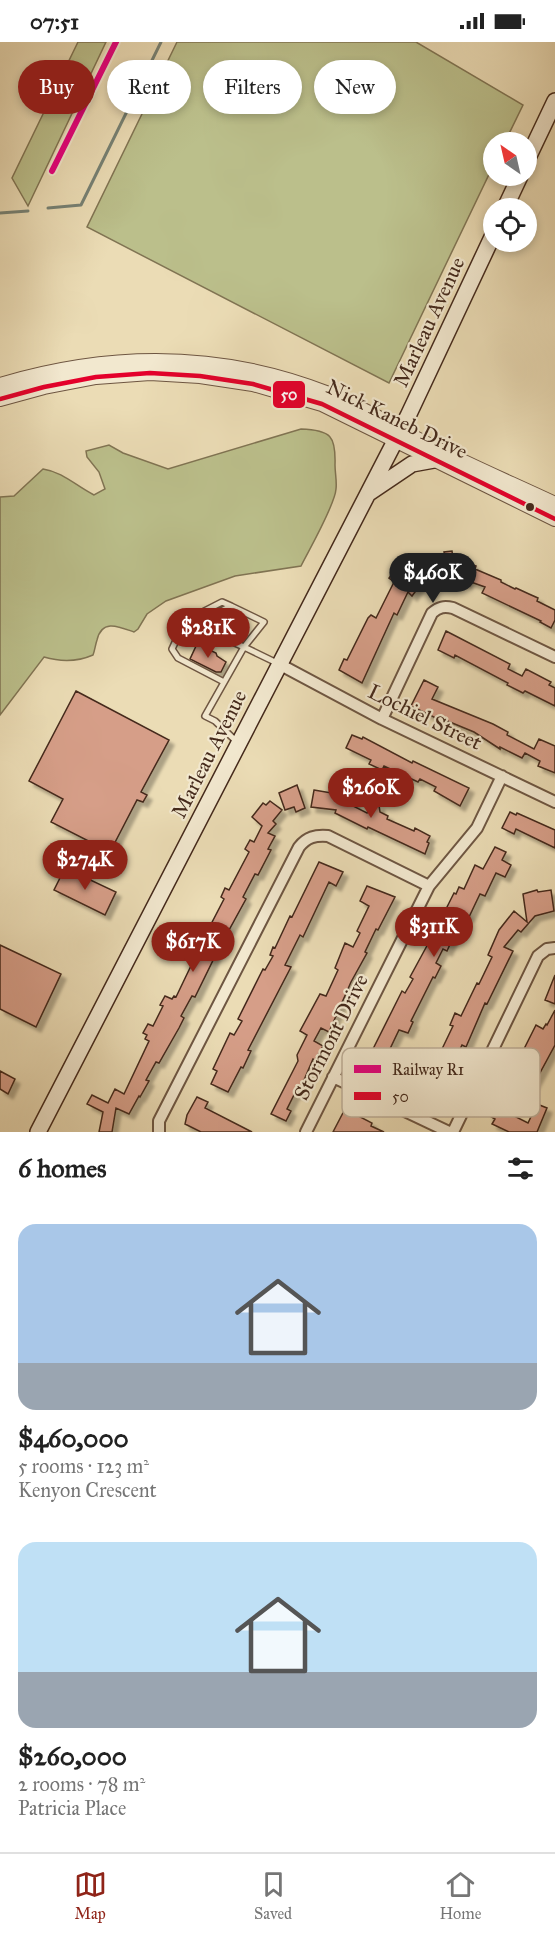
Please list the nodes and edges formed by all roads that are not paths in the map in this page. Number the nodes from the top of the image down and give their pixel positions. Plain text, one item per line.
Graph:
1 (555, 101) edge
2 (537, 139) edge
3 (485, 252) edge
4 (0, 385) edge
5 (0, 399) edge
6 (397, 435) junction
7 (434, 460) junction
8 (367, 495) junction
9 (555, 504) edge
10 (555, 519) edge
11 (231, 606) junction
12 (243, 647) junction
13 (555, 657) edge
14 (279, 664) junction
15 (224, 682) junction
16 (382, 719) junction
17 (238, 744) junction
18 (502, 776) junction
19 (555, 802) edge
20 (429, 886) junction
21 (555, 948) edge
22 (348, 1048) edge
23 (493, 1048) edge
24 (342, 1059) edge
25 (333, 1077) junction
26 (342, 1081) edge
27 (419, 1117) edge
28 (458, 1117) edge
29 (38, 1132) edge
30 (159, 1132) edge
31 (306, 1132) edge
32 (451, 1132) edge

1 - 2 main road
3 - 6 main road, Marleau Avenue
4 - 6 street, Nick Kaneb Drive
5 - 6 street, Nick Kaneb Drive
6 - 7 street, Nick Kaneb Drive
6 - 8 main road, Marleau Avenue
6 - 9 street, Nick Kaneb Drive
7 - 8 main road
7 - 10 street, Nick Kaneb Drive
8 - 14 main road, Marleau Avenue
11 - 12 lane
11 - 12 lane
11 - 15 lane
12 - 14 lane
12 - 15 lane
13 - 16 street
14 - 16 street, Lochiel Street
14 - 17 main road, Marleau Avenue
15 - 17 lane
16 - 18 street, Lochiel Street
17 - 29 main road, Marleau Avenue
18 - 19 street, Lochiel Street
18 - 20 street, Stormont Drive
20 - 22 street, Stormont Drive
20 - 30 street
21 - 23 street
24 - 25 street, Stormont Drive
25 - 26 street
25 - 31 street, Stormont Drive
27 - 32 street
28 - 32 street

